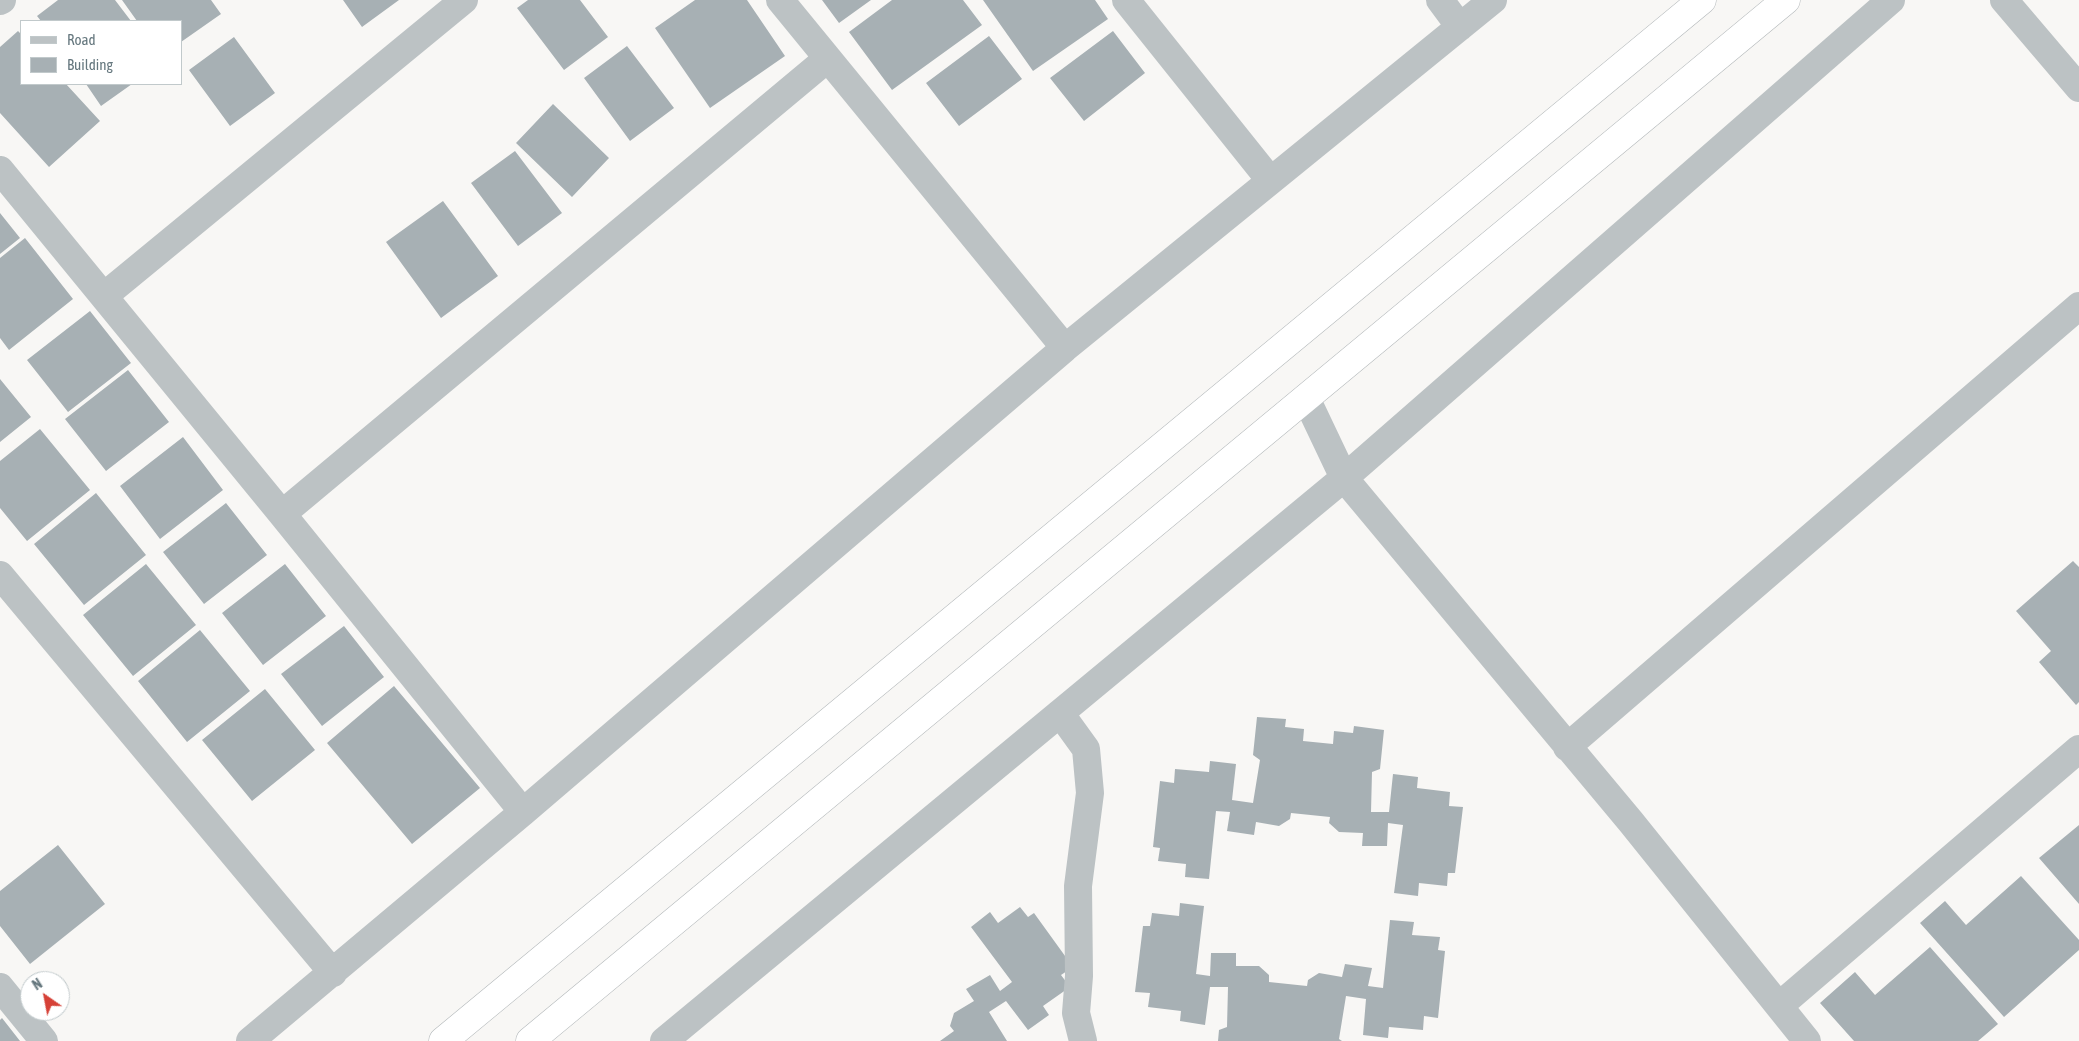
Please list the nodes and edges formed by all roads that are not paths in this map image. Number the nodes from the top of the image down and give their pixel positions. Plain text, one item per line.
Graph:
1 (464, 0) edge
2 (780, 0) edge
3 (1126, 0) edge
4 (1440, 0) edge
5 (1493, 0) edge
6 (1702, 0) edge
7 (1786, 0) edge
8 (1891, 0) edge
9 (2004, 0) edge
10 (1460, 27) junction
11 (827, 58) junction
12 (2079, 88) edge
13 (0, 170) edge
14 (1270, 180) junction
15 (104, 296) junction
16 (2079, 306) edge
17 (1065, 348) junction
18 (1306, 398) junction
19 (1344, 478) junction
20 (282, 514) junction
21 (0, 575) edge
22 (1060, 714) junction
23 (1567, 747) junction
24 (2079, 748) edge
25 (523, 812) junction
26 (333, 973) junction
27 (0, 987) edge
28 (1779, 1006) junction
29 (44, 1041) edge
30 (250, 1041) edge
31 (443, 1041) edge
32 (530, 1041) edge
33 (664, 1041) edge
34 (1082, 1041) edge
35 (1807, 1041) edge

1 - 15 street
2 - 11 street
3 - 14 street
4 - 10 street
5 - 10 street
6 - 31 highway
7 - 18 highway
8 - 19 street
9 - 12 street
10 - 14 street
11 - 17 street
11 - 20 street
13 - 15 street
14 - 17 street
15 - 20 street
16 - 23 street
17 - 25 street
18 - 19 street
18 - 32 highway
19 - 22 street
19 - 23 street
20 - 25 street
21 - 26 street
22 - 33 street
22 - 34 street
23 - 28 street
24 - 28 street
25 - 26 street
26 - 30 street
27 - 29 street
28 - 35 street

